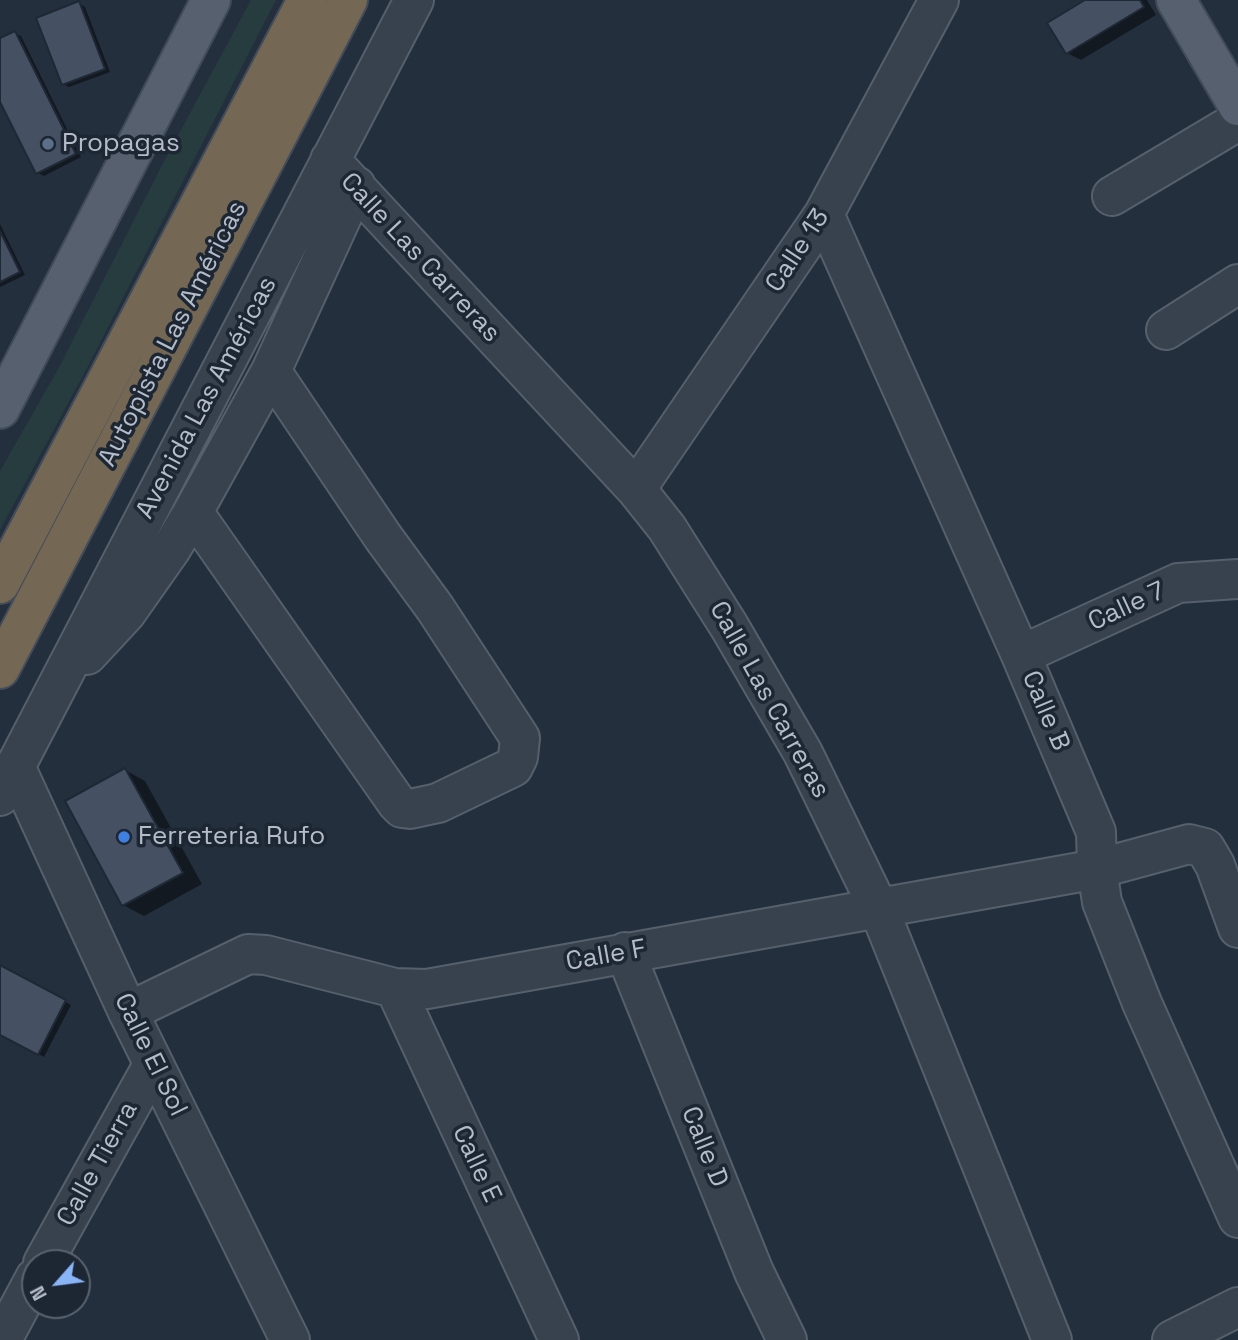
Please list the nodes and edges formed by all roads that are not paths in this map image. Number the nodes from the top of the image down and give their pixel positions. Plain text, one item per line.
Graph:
1 (211, 0) edge
2 (307, 0) edge
3 (348, 0) edge
4 (414, 0) edge
5 (939, 0) edge
6 (1176, 0) edge
7 (1238, 106) edge
8 (1238, 121) edge
9 (330, 160) junction
10 (356, 187) junction
11 (1112, 196) dead end
12 (824, 214) junction
13 (1238, 284) edge
14 (1166, 330) dead end
15 (271, 371) junction
16 (0, 409) edge
17 (636, 489) junction
18 (193, 512) junction
19 (1238, 579) edge
20 (0, 584) edge
21 (1021, 655) junction
22 (0, 669) edge
23 (51, 696) junction
24 (7, 781) edge
25 (1097, 869) junction
26 (878, 907) junction
27 (1238, 928) edge
28 (625, 952) junction
29 (396, 988) junction
30 (128, 1012) junction
31 (153, 1065) junction
32 (1238, 1218) edge
33 (51, 1249) edge
34 (1238, 1307) edge
35 (21, 1311) edge
36 (11, 1334) edge
37 (290, 1340) edge
38 (559, 1340) edge
39 (788, 1340) edge
40 (1052, 1340) edge
41 (1172, 1340) edge

1 - 16 main road
2 - 20 highway, Autopista Las Américas
3 - 22 highway, Autopista Las Américas
4 - 9 street, Avenida Las Américas
5 - 12 street, Calle 13
6 - 7 main road
8 - 11 street
9 - 10 street, Calle Las Carreras
9 - 23 street, Avenida Las Américas
10 - 15 street
10 - 17 street, Calle Las Carreras
12 - 17 street, Calle 13
12 - 21 street, Calle B
13 - 14 street
15 - 18 street
15 - 18 street
17 - 26 street, Calle Las Carreras
18 - 23 street
19 - 21 street, Calle 7
21 - 25 street, Calle B
23 - 24 street, Avenida Las Américas
24 - 30 street, Calle El Sol
25 - 26 street, Calle F
25 - 27 street, Calle F
25 - 32 street, Calle B
26 - 28 street, Calle F
26 - 40 street, Calle Las Carreras
28 - 29 street, Calle F
28 - 39 street, Calle D
29 - 30 street, Calle F
29 - 38 street, Calle E
30 - 31 street, Calle El Sol
31 - 33 street, Calle Tierra
31 - 37 street, Calle El Sol
34 - 41 street
35 - 36 street

